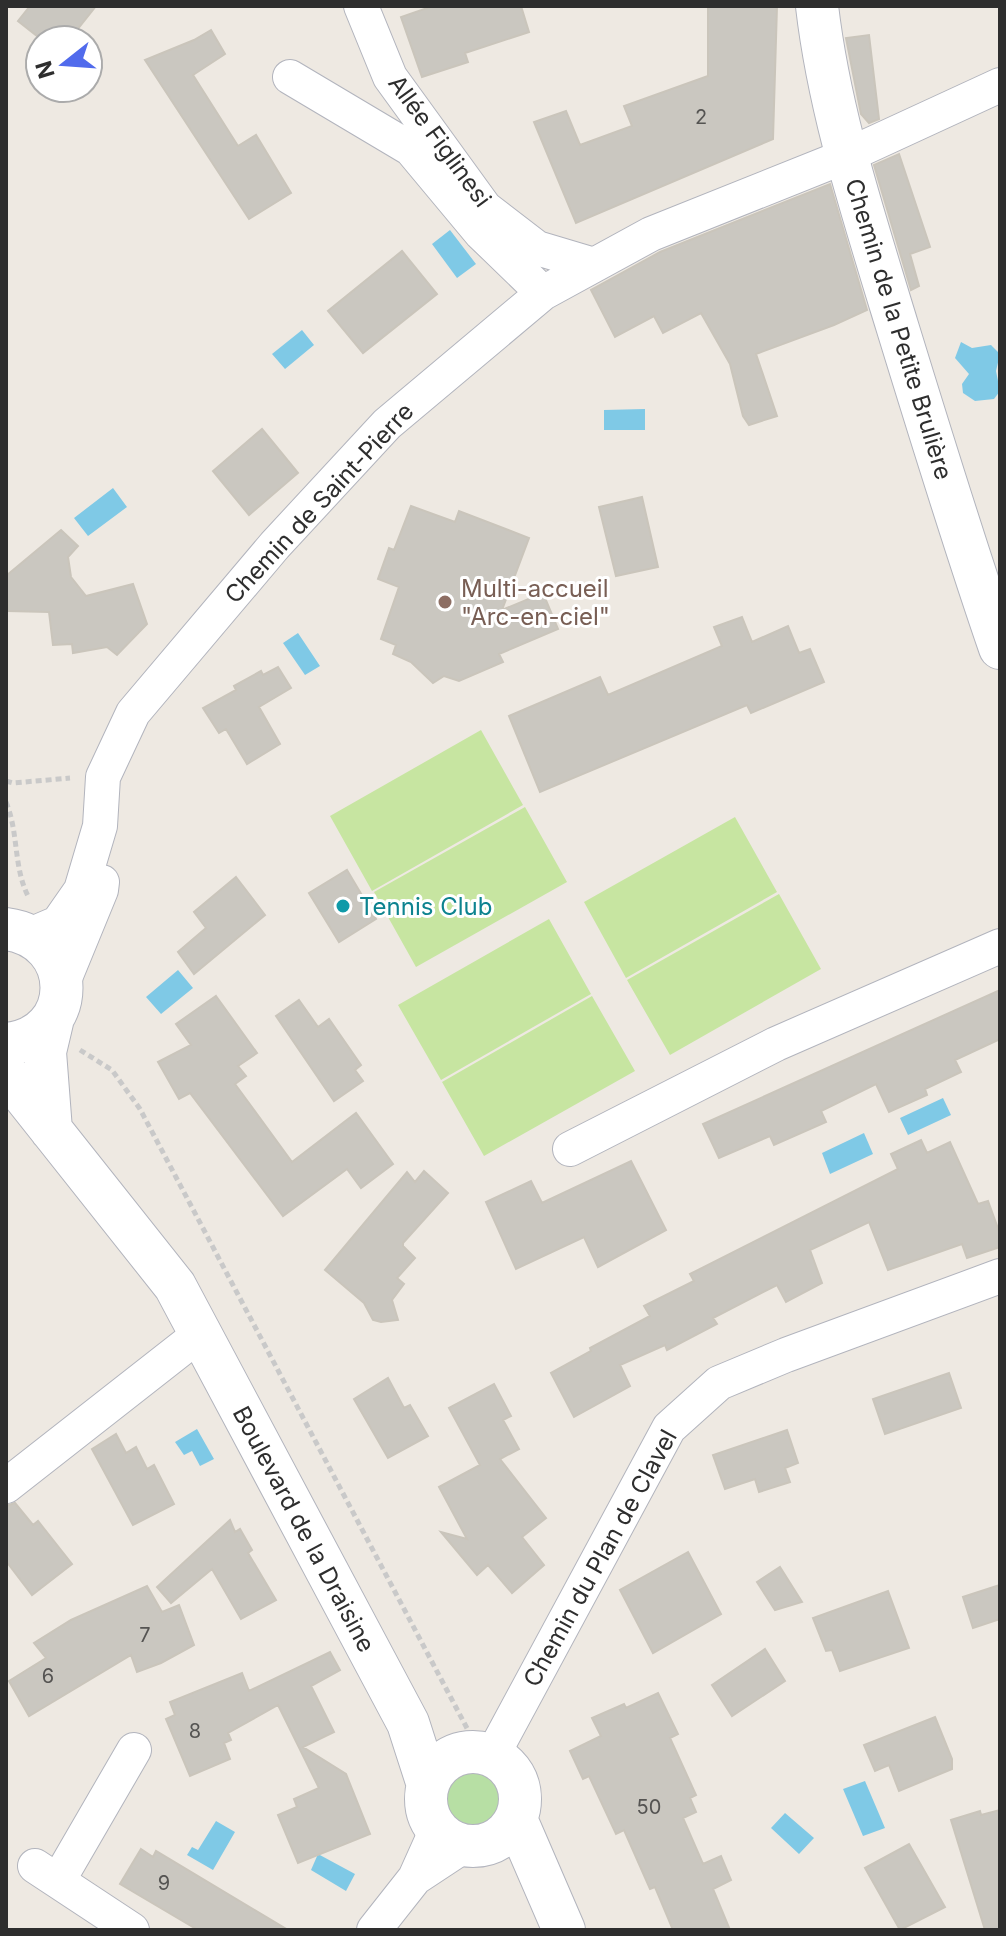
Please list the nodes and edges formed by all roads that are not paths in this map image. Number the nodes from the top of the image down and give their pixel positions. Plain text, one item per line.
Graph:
1 (361, 6) edge
2 (817, 6) edge
3 (290, 77) dead end
4 (1000, 85) edge
5 (846, 156) junction
6 (594, 265) junction
7 (543, 293) junction
8 (1000, 648) edge
9 (100, 826) junction
10 (20, 919) edge
11 (1000, 946) edge
12 (58, 1001) junction
13 (6, 1044) edge
14 (6, 1073) edge
15 (51, 1130) junction
16 (570, 1149) dead end
17 (1000, 1276) edge
18 (200, 1334) junction
19 (6, 1486) edge
20 (408, 1723) junction
21 (134, 1750) dead end
22 (475, 1752) junction
23 (428, 1785) junction
24 (477, 1834) junction
25 (558, 1917) edge
26 (132, 1930) edge
27 (374, 1930) edge

1 - 6 street, Allée Figlinesi
2 - 5 street, Chemin de la Petite Brulière
3 - 7 street
4 - 5 street, Chemin de Saint-Pierre
5 - 6 street, Chemin de Saint-Pierre
5 - 8 street, Chemin de la Petite Brulière
6 - 7 street, Chemin de Saint-Pierre
7 - 9 street, Chemin de Saint-Pierre
9 - 10 street, Chemin de Saint-Pierre
9 - 12 street, Chemin de Saint-Pierre
10 - 12 street
11 - 16 street
12 - 13 street
12 - 15 street
14 - 15 street, Boulevard de la Draisine
15 - 18 street, Boulevard de la Draisine
17 - 22 street, Chemin du Plan de Clavel
18 - 19 street
18 - 20 street, Boulevard de la Draisine
20 - 22 street
20 - 23 street, Boulevard de la Draisine
21 - 26 street
22 - 23 street
22 - 24 street
23 - 24 street
24 - 25 street
24 - 27 street

